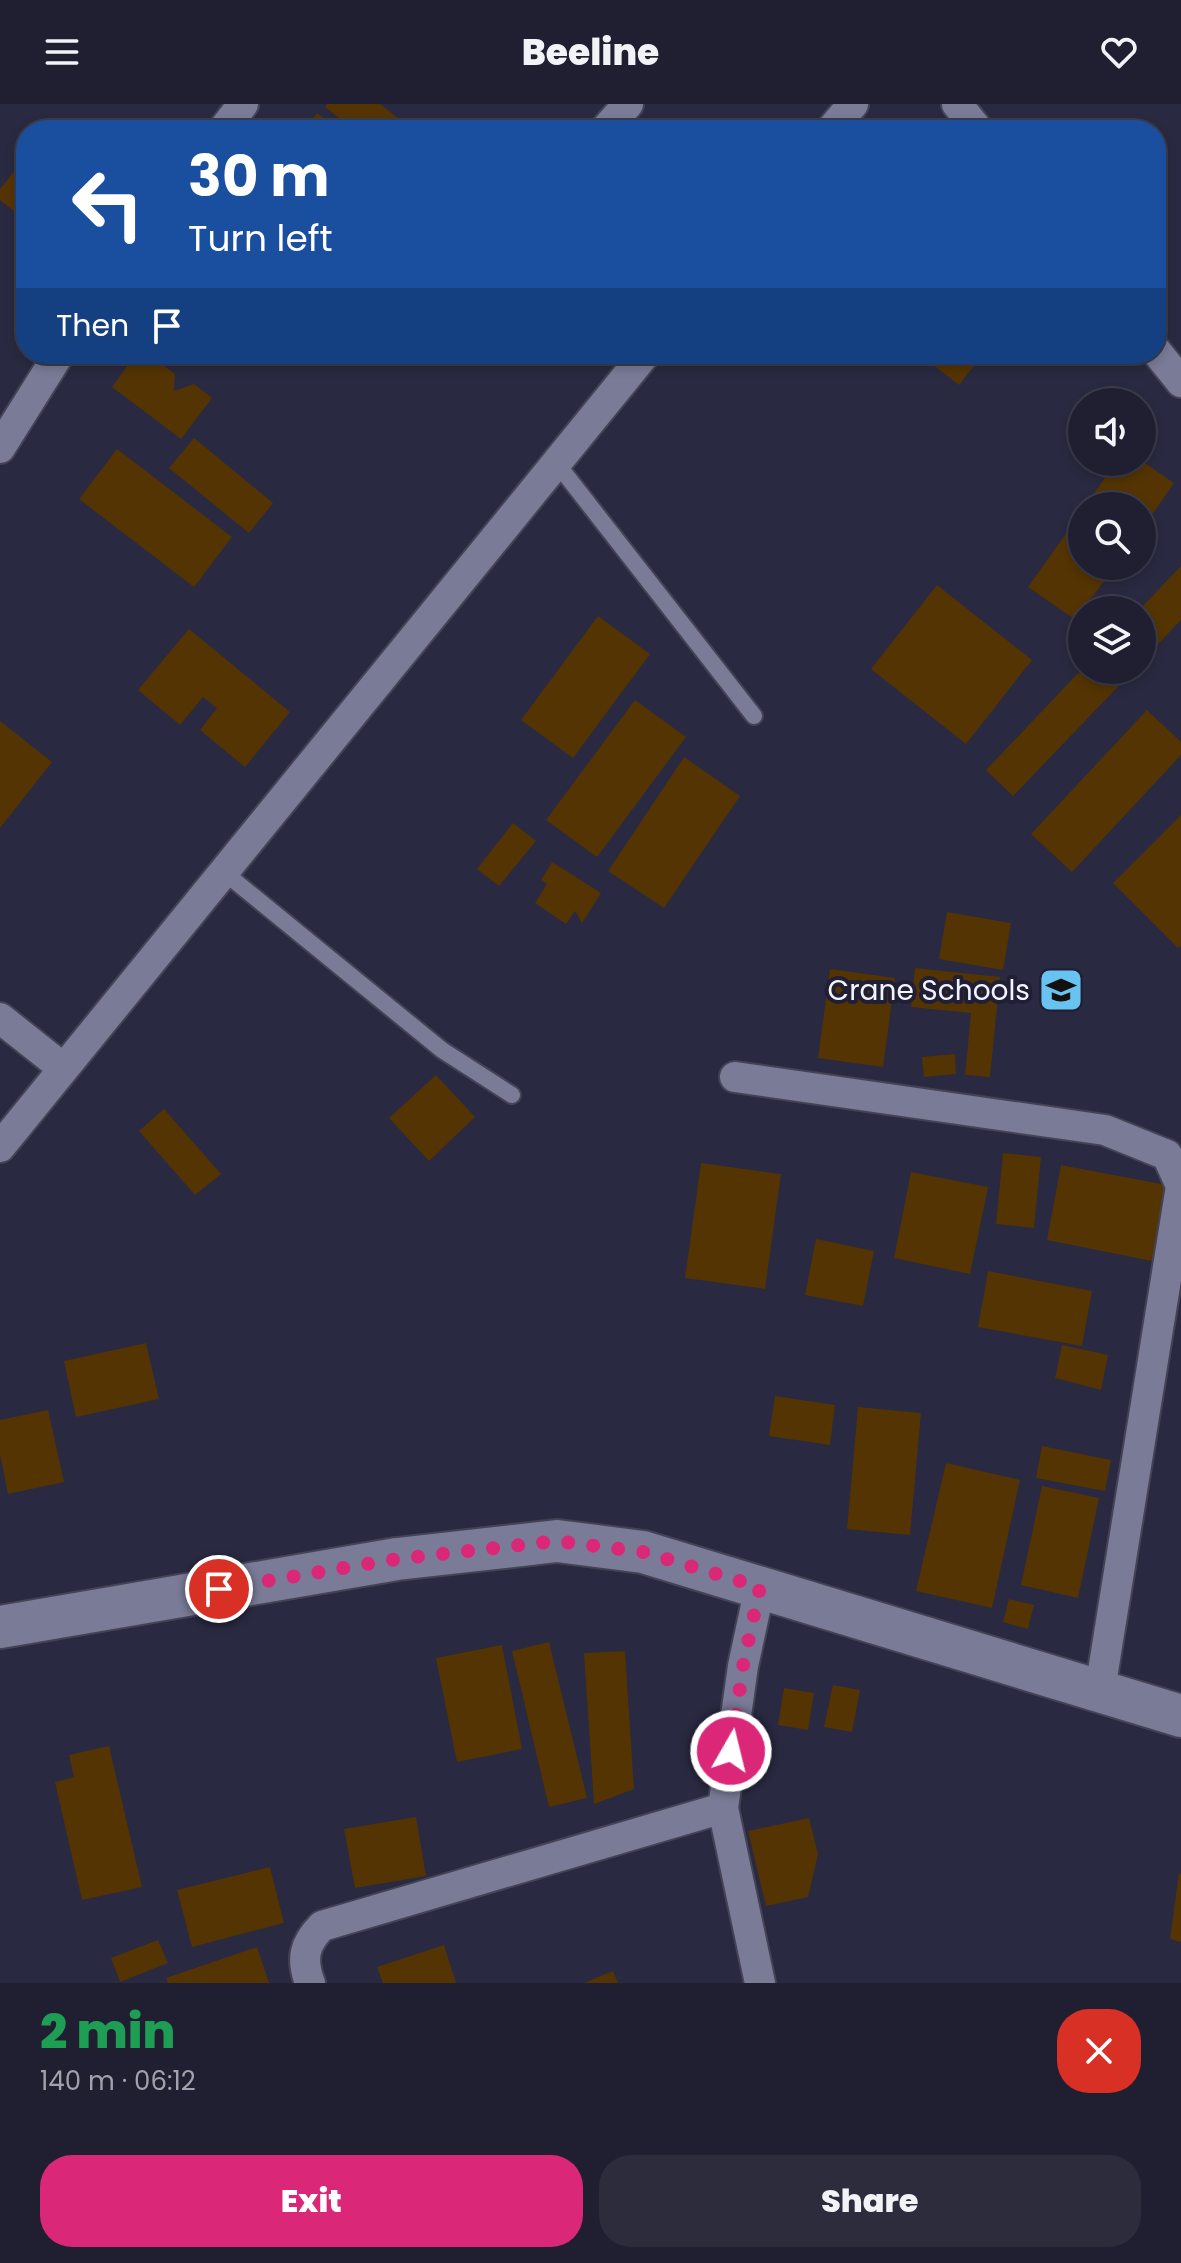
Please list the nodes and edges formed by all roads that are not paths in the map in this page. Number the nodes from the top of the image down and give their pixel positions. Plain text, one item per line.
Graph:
1 (243, 104) edge
2 (628, 104) edge
3 (853, 104) edge
4 (957, 104) edge
5 (231, 120) edge
6 (614, 120) edge
7 (839, 120) edge
8 (970, 120) edge
9 (1166, 363) edge
10 (53, 364) edge
11 (637, 364) edge
12 (1181, 382) edge
13 (0, 448) edge
14 (555, 461) junction
15 (754, 716) dead end
16 (225, 873) junction
17 (0, 1018) edge
18 (63, 1068) junction
19 (735, 1077) dead end
20 (512, 1095) dead end
21 (0, 1147) edge
22 (760, 1587) junction
23 (0, 1627) edge
24 (1100, 1690) junction
25 (1181, 1716) edge
26 (723, 1808) junction
27 (310, 1983) edge
28 (760, 1983) edge

1 - 5 street
2 - 6 street
3 - 7 street
4 - 8 street
9 - 12 street
10 - 13 street
11 - 14 street
14 - 15 lane
14 - 16 street
16 - 18 street
16 - 20 lane
17 - 18 street
18 - 21 street
19 - 24 street
22 - 23 street
22 - 24 street
22 - 26 street
24 - 25 street
26 - 27 street
26 - 28 street

